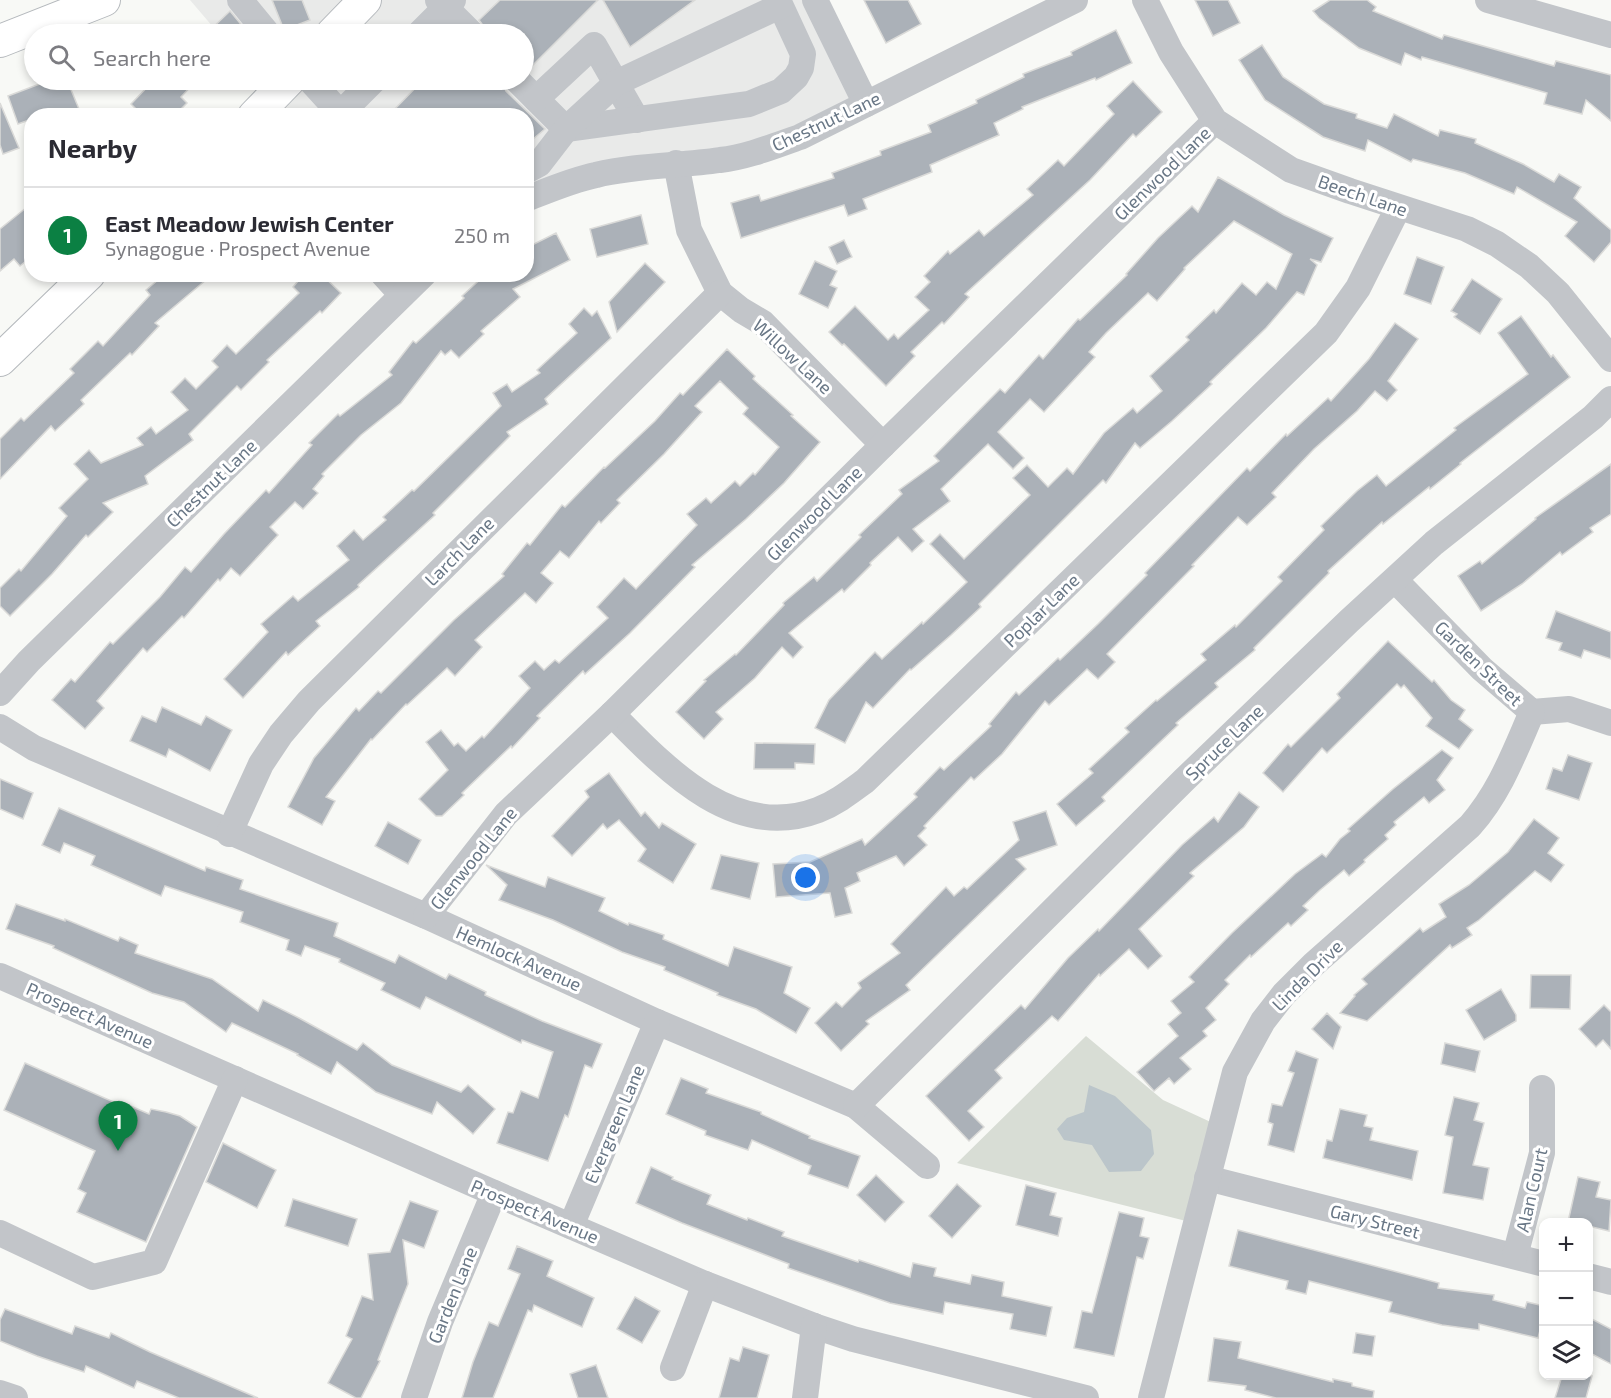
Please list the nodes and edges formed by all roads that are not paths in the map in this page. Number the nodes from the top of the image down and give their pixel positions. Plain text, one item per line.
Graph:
1 (104, 0) edge
2 (240, 0) edge
3 (365, 0) edge
4 (816, 0) edge
5 (1075, 0) edge
6 (1146, 0) edge
7 (1488, 0) edge
8 (445, 3) edge
9 (779, 3) edge
10 (43, 24) edge
11 (260, 24) edge
12 (342, 24) edge
13 (427, 24) edge
14 (463, 24) edge
15 (24, 32) edge
16 (1611, 35) edge
17 (0, 41) edge
18 (616, 83) junction
19 (279, 90) edge
20 (319, 90) edge
21 (364, 90) edge
22 (527, 90) edge
23 (536, 99) junction
24 (866, 104) junction
25 (262, 108) edge
26 (334, 108) edge
27 (345, 108) edge
28 (637, 120) junction
29 (1215, 121) junction
30 (566, 129) junction
31 (676, 163) junction
32 (534, 167) edge
33 (534, 196) edge
34 (1398, 208) junction
35 (81, 282) edge
36 (390, 282) edge
37 (416, 282) edge
38 (720, 293) junction
39 (402, 295) junction
40 (1611, 359) edge
41 (0, 360) edge
42 (1611, 399) edge
43 (883, 444) junction
44 (1395, 580) junction
45 (0, 693) edge
46 (1532, 712) junction
47 (612, 714) junction
48 (1611, 723) edge
49 (0, 727) edge
50 (230, 834) junction
51 (426, 916) junction
52 (0, 976) edge
53 (657, 1022) junction
54 (235, 1079) junction
55 (1542, 1088) dead end
56 (856, 1106) junction
57 (927, 1166) dead end
58 (1207, 1178) junction
59 (494, 1193) junction
60 (571, 1226) junction
61 (0, 1233) edge
62 (1515, 1256) junction
63 (1539, 1263) edge
64 (1593, 1277) edge
65 (1611, 1282) edge
66 (705, 1284) junction
67 (814, 1326) junction
68 (673, 1368) dead end
69 (0, 1393) edge
70 (15, 1398) edge
71 (414, 1398) edge
72 (805, 1398) edge
73 (1086, 1398) edge
74 (1151, 1398) edge

1 - 10 main road
2 - 11 street
3 - 12 main road
4 - 24 street
5 - 24 street, Chestnut Lane
6 - 29 street, Beech Lane
7 - 16 street
8 - 13 street
8 - 14 street
9 - 18 street
9 - 28 street
15 - 17 main road
18 - 23 street
18 - 28 street
18 - 30 street
19 - 25 main road
20 - 26 street
21 - 27 street
22 - 23 street
23 - 30 street
24 - 31 street, Chestnut Lane
28 - 30 street
29 - 34 street, Beech Lane
29 - 43 street, Glenwood Lane
30 - 32 street
31 - 33 street, Chestnut Lane
31 - 38 street, Willow Lane
34 - 40 street, Beech Lane
34 - 47 street, Poplar Lane
35 - 41 main road
36 - 39 street
37 - 39 street, Chestnut Lane
38 - 43 street, Willow Lane
38 - 50 street, Larch Lane
39 - 45 street, Chestnut Lane
42 - 44 street, Spruce Lane
43 - 47 street, Glenwood Lane
44 - 46 street, Garden Street
44 - 56 street, Spruce Lane
46 - 48 street, Garden Street
46 - 58 street, Linda Drive
47 - 51 street, Glenwood Lane
49 - 50 street, Hemlock Avenue
50 - 51 street, Hemlock Avenue
51 - 53 street, Hemlock Avenue
52 - 54 street, Prospect Avenue
53 - 56 street, Hemlock Avenue
53 - 60 street, Evergreen Lane
54 - 59 street, Prospect Avenue
54 - 61 street
55 - 62 street, Alan Court
56 - 57 street, Hemlock Avenue
58 - 62 street, Gary Street
58 - 74 street, Linda Drive
59 - 60 street, Prospect Avenue
59 - 71 street, Garden Lane
60 - 66 street, Prospect Avenue
62 - 63 street, Gary Street
64 - 65 street
66 - 67 street, Prospect Avenue
66 - 68 street
67 - 72 street
67 - 73 street, Prospect Avenue
69 - 70 street

